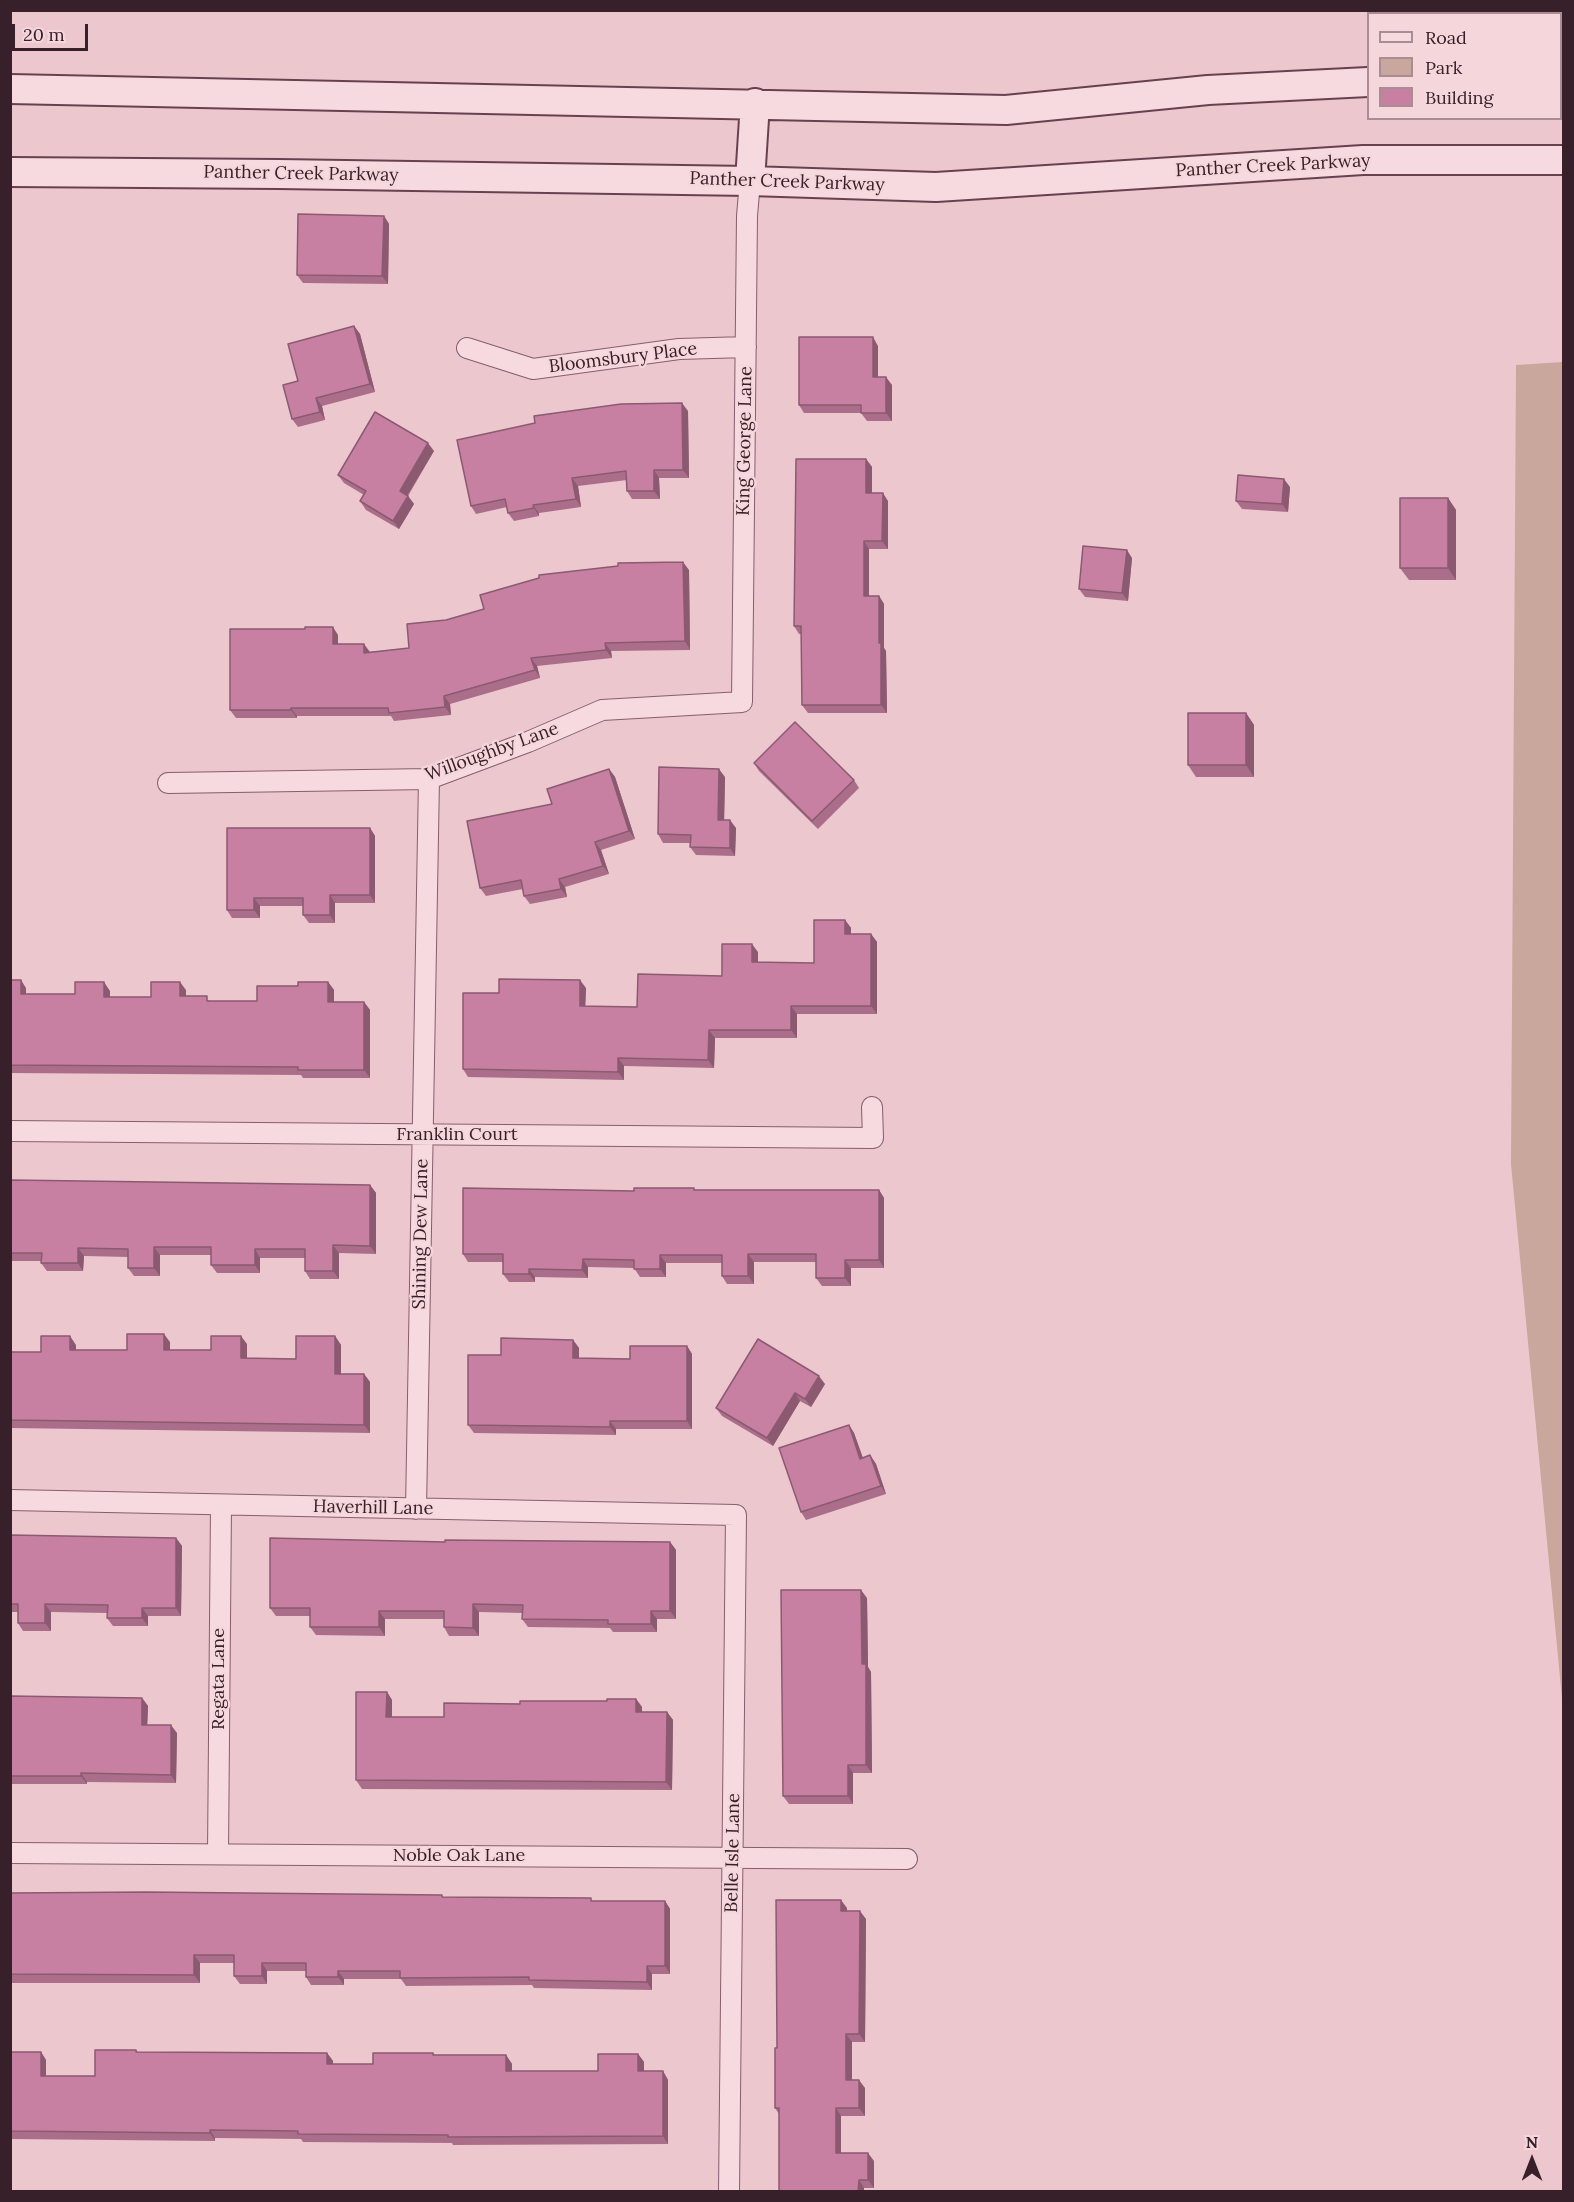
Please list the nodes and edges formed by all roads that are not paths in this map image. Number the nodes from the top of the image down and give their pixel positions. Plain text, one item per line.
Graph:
1 (1367, 82) edge
2 (10, 89) edge
3 (755, 103) junction
4 (1563, 160) edge
5 (10, 172) edge
6 (750, 181) junction
7 (746, 347) junction
8 (467, 348) dead end
9 (742, 702) joint
10 (429, 779) junction
11 (168, 783) dead end
12 (872, 1107) dead end
13 (10, 1131) edge
14 (422, 1134) junction
15 (10, 1500) edge
16 (220, 1505) junction
17 (416, 1509) junction
18 (736, 1515) joint
19 (10, 1853) edge
20 (218, 1854) junction
21 (733, 1857) junction
22 (907, 1859) dead end
23 (729, 2192) edge

1 - 3 main road
2 - 3 main road
3 - 6 main road
4 - 6 main road, Panther Creek Parkway
5 - 6 main road, Panther Creek Parkway
6 - 7 street, King George Lane
7 - 8 street, Bloomsbury Place
7 - 9 street, King George Lane
9 - 10 street, Willoughby Lane
10 - 11 street, Willoughby Lane
10 - 14 street, Shining Dew Lane
12 - 14 street, Franklin Court
13 - 14 street, Franklin Court
14 - 17 street, Shining Dew Lane
15 - 16 street, Haverhill Lane
16 - 17 street, Haverhill Lane
16 - 20 street, Regata Lane
17 - 18 street, Haverhill Lane
18 - 21 street, Belle Isle Lane
19 - 20 street, Noble Oak Lane
20 - 21 street, Noble Oak Lane
21 - 22 street, Noble Oak Lane
21 - 23 street, Belle Isle Lane

